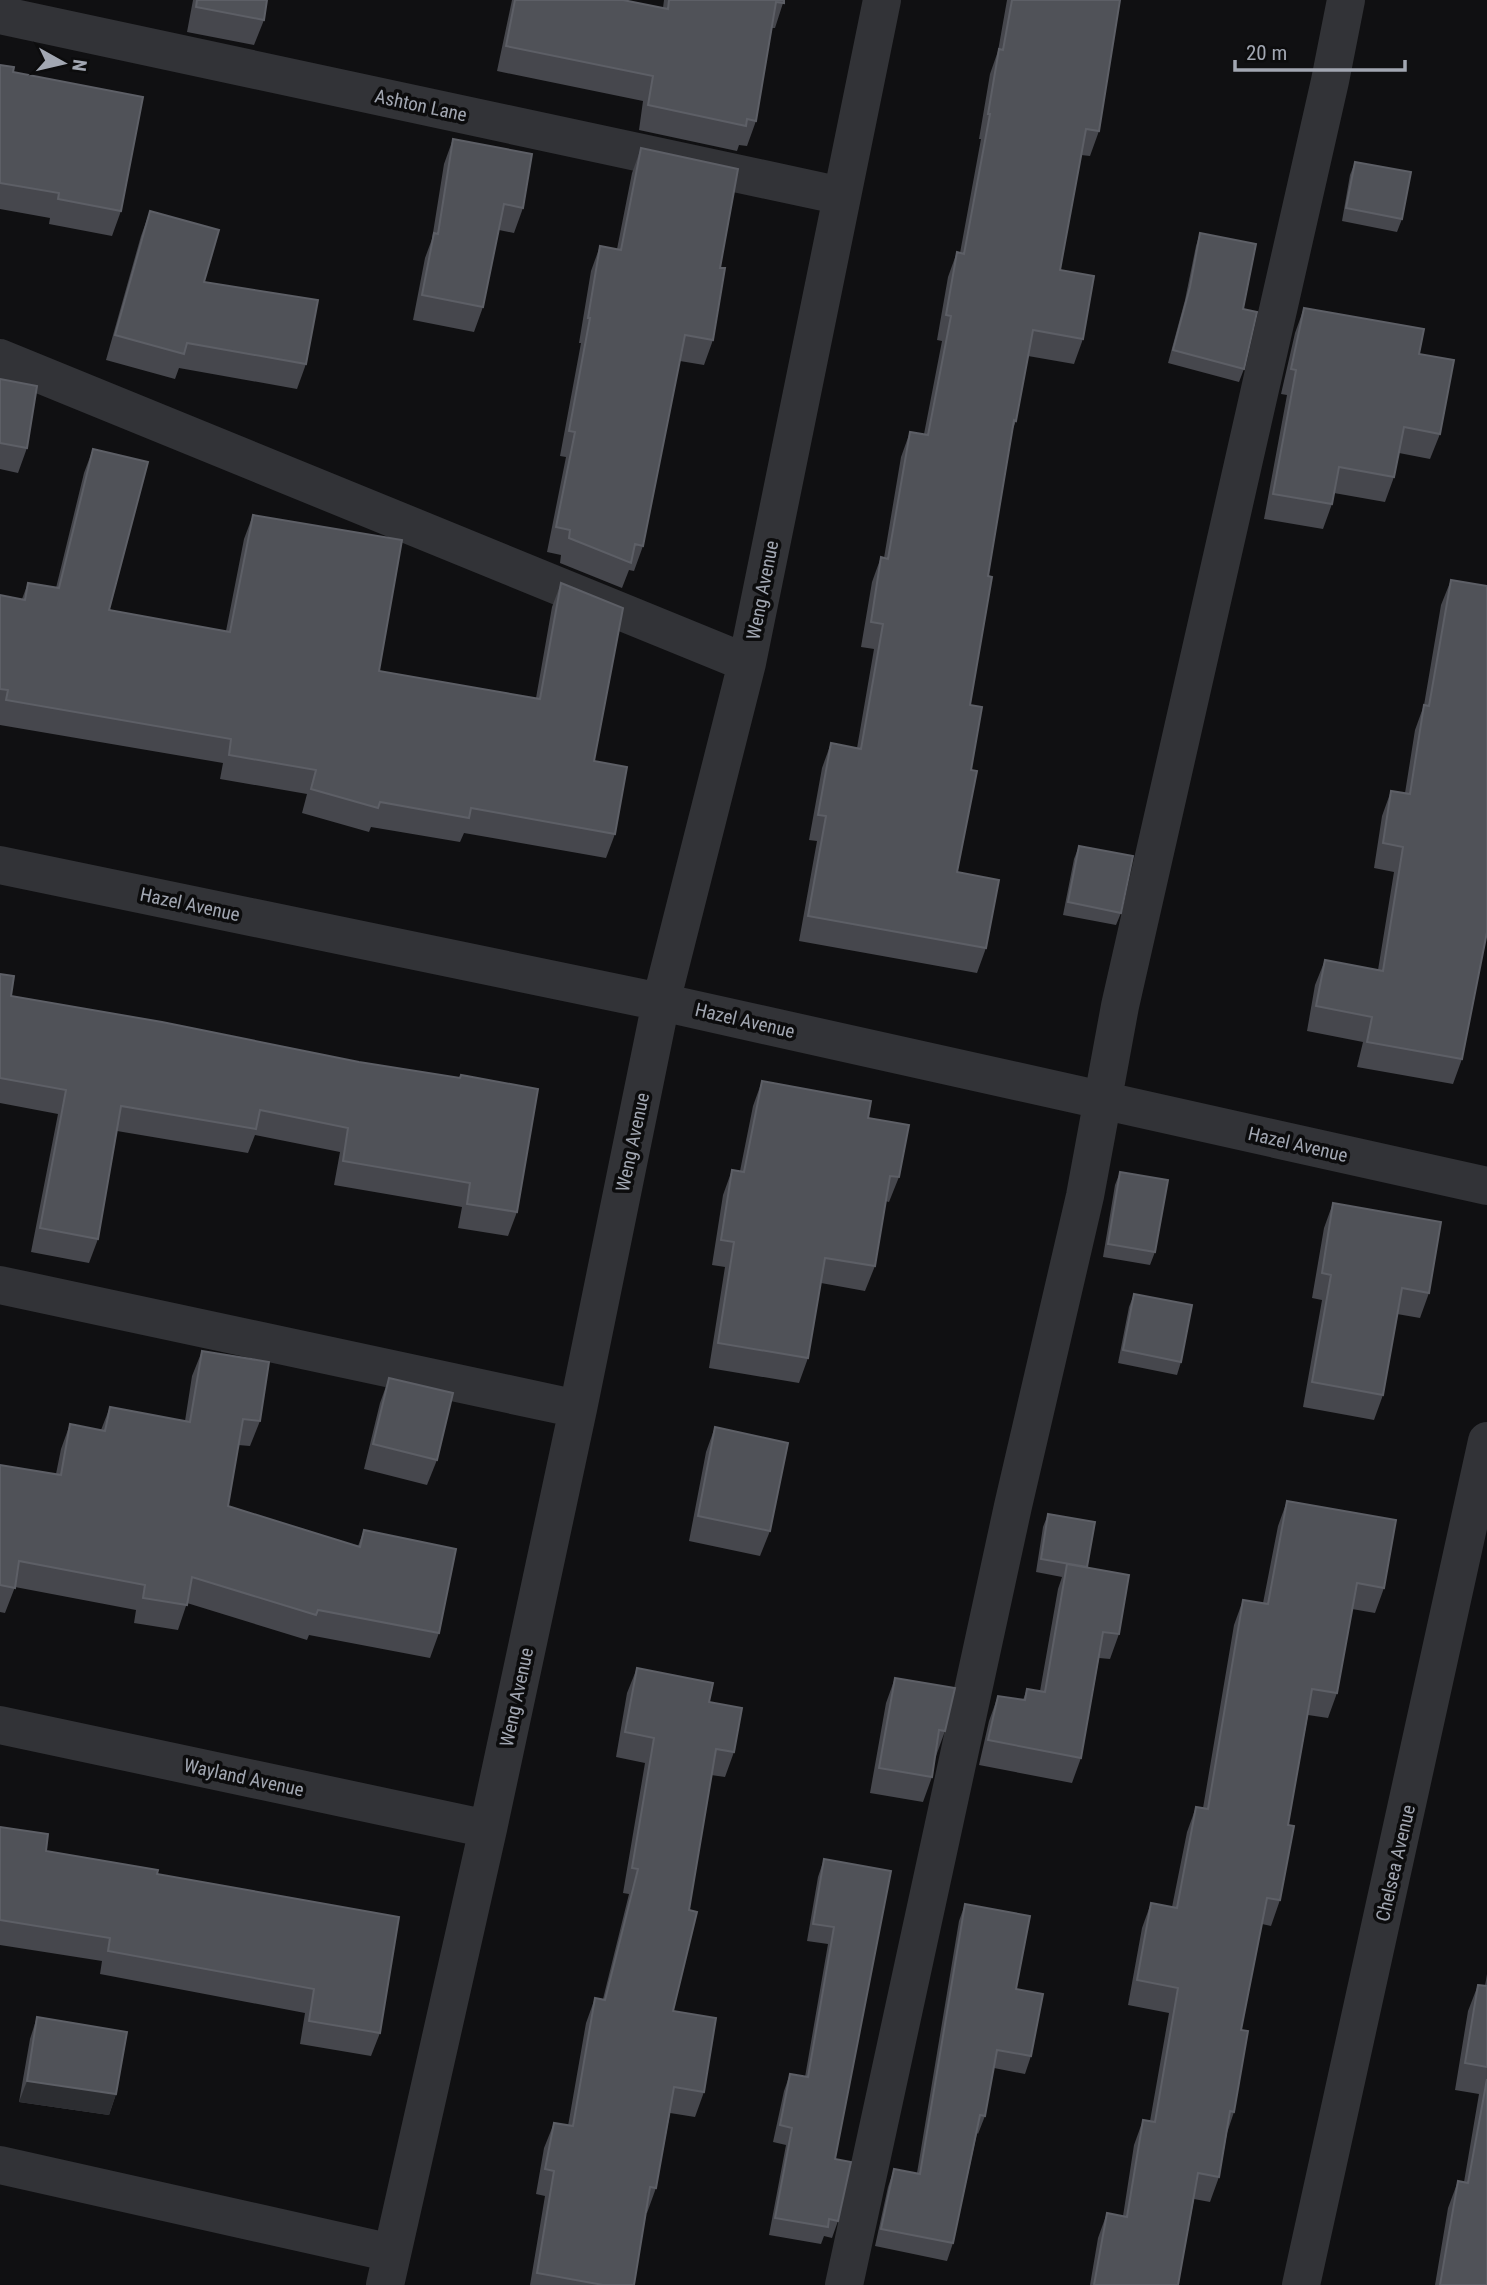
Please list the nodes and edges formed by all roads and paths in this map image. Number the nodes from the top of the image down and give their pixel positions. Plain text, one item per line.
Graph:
1 (882, 0) edge
2 (1346, 0) edge
3 (0, 15) edge
4 (842, 196) junction
5 (0, 358) edge
6 (747, 663) junction
7 (0, 865) edge
8 (661, 1002) junction
9 (1102, 1100) junction
10 (1487, 1186) edge
11 (0, 1285) edge
12 (578, 1409) junction
13 (1487, 1441) edge
14 (0, 1725) edge
15 (488, 1829) junction
16 (0, 2165) edge
17 (389, 2269) edge
18 (844, 2285) edge
19 (1301, 2285) edge

1 - 4 street, Weng Avenue
2 - 9 street
3 - 4 street, Ashton Lane
4 - 6 street, Weng Avenue
5 - 6 street
6 - 8 street, Weng Avenue
7 - 8 street, Hazel Avenue
8 - 9 street, Hazel Avenue
8 - 12 street, Weng Avenue
9 - 10 street, Hazel Avenue
9 - 18 street
11 - 12 street
12 - 15 street, Weng Avenue
13 - 19 street, Chelsea Avenue
14 - 15 street, Wayland Avenue
15 - 17 street, Weng Avenue
16 - 17 street

